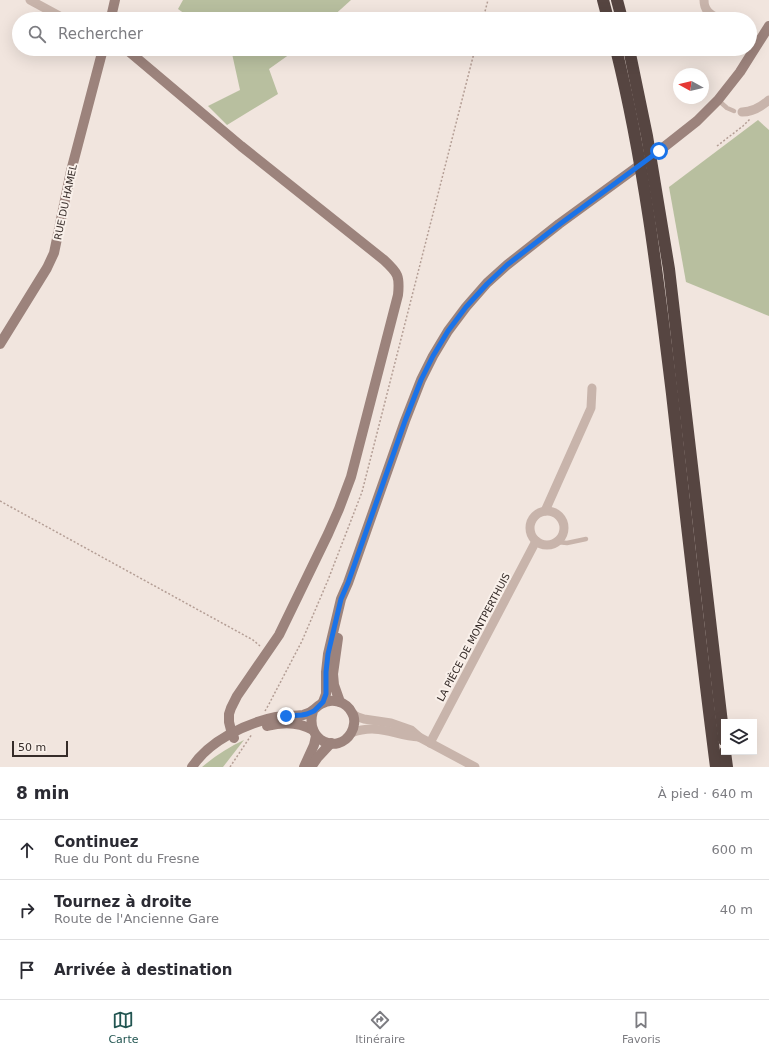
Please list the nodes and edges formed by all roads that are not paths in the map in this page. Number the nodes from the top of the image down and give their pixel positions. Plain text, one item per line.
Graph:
1 (30, 0) edge
2 (115, 0) edge
3 (603, 0) edge
4 (617, 0) edge
5 (704, 3) edge
6 (52, 12) edge
7 (112, 12) edge
8 (606, 12) edge
9 (620, 12) edge
10 (710, 12) edge
11 (769, 26) edge
12 (757, 38) edge
13 (101, 56) edge
14 (134, 56) edge
15 (618, 56) edge
16 (630, 56) edge
17 (747, 56) edge
18 (718, 100) junction
19 (769, 100) edge
20 (738, 112) joint
21 (0, 344) edge
22 (592, 388) dead end
23 (545, 511) junction
24 (586, 539) dead end
25 (536, 541) junction
26 (556, 542) junction
27 (348, 583) junction
28 (323, 702) junction
29 (340, 702) junction
30 (314, 711) junction
31 (353, 714) junction
32 (722, 719) edge
33 (314, 733) junction
34 (351, 733) junction
35 (233, 736) junction
36 (419, 737) junction
37 (331, 743) junction
38 (430, 743) junction
39 (725, 755) edge
40 (192, 767) edge
41 (304, 767) edge
42 (311, 767) edge
43 (475, 767) edge
44 (716, 767) edge
45 (727, 767) edge

1 - 6 street
2 - 7 main road
3 - 8 highway
4 - 9 highway
5 - 10 street
11 - 12 main road
13 - 21 main road, RUE DU HAMEL
14 - 35 main road
15 - 44 highway
16 - 32 highway
17 - 18 main road
18 - 20 lane
18 - 27 main road
19 - 20 street
22 - 23 street
23 - 25 street
23 - 26 street
24 - 26 lane
25 - 26 street
25 - 38 street, LA PIÈCE DE MONTPERTHUIS
27 - 28 main road
27 - 29 main road
28 - 29 main road
28 - 30 main road
29 - 31 main road
30 - 33 main road
30 - 35 main road
31 - 34 main road
31 - 36 street
33 - 35 main road
33 - 37 main road
33 - 41 main road
34 - 36 street
34 - 37 main road
35 - 40 main road
36 - 38 street
37 - 42 main road
38 - 43 street
39 - 45 highway

